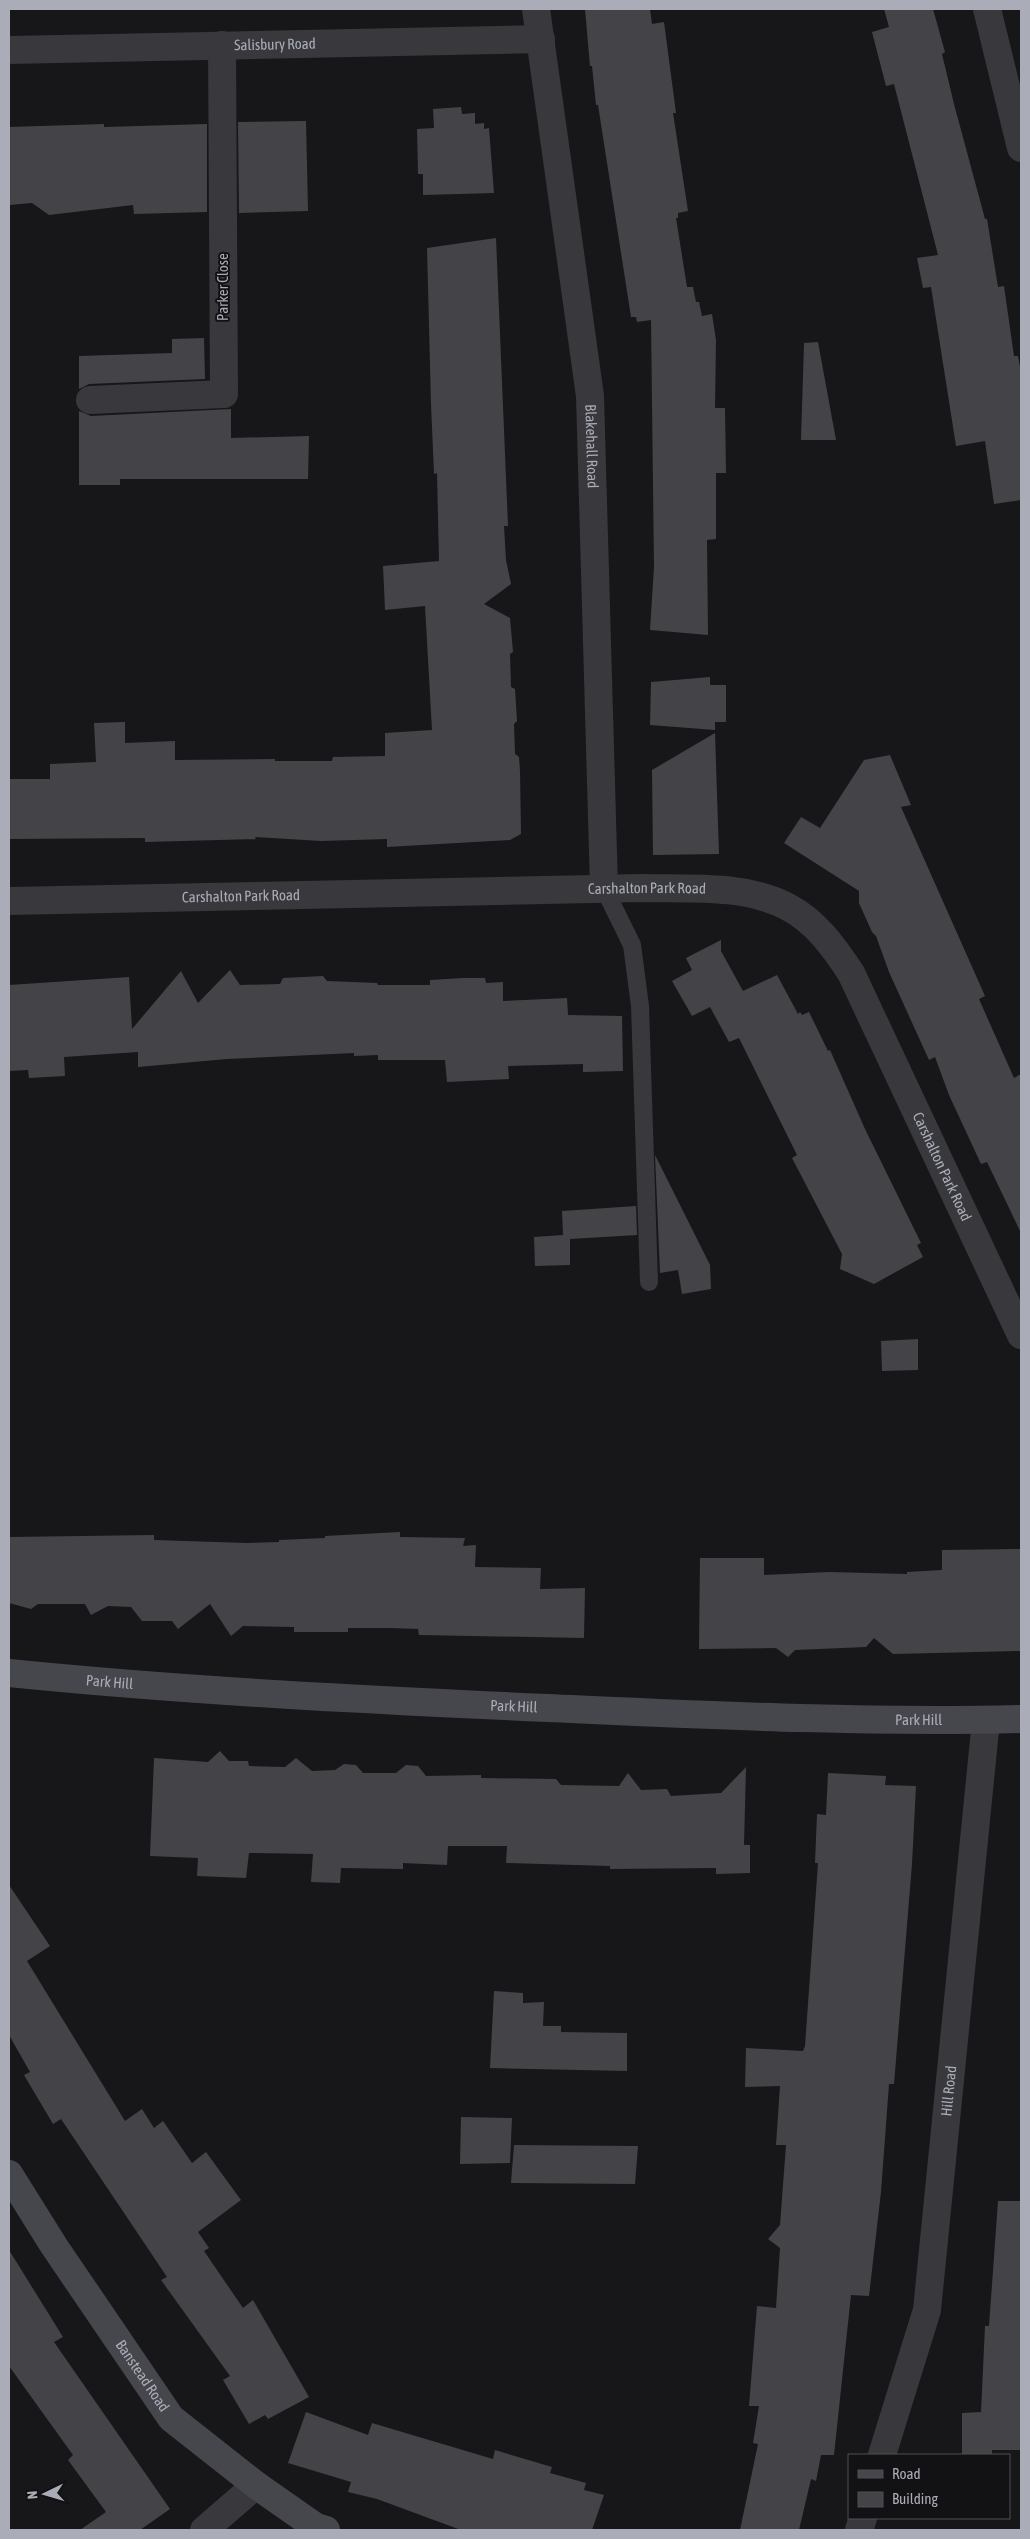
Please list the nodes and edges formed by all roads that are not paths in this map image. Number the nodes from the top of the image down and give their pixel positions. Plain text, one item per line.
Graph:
1 (536, 9) edge
2 (987, 9) edge
3 (541, 39) junction
4 (222, 46) junction
5 (9, 50) edge
6 (1021, 148) edge
7 (90, 400) dead end
8 (604, 888) junction
9 (9, 901) edge
10 (650, 1282) dead end
11 (1021, 1335) edge
12 (9, 1673) edge
13 (1021, 1719) edge
14 (986, 1720) junction
15 (9, 2174) edge
16 (882, 2454) edge
17 (256, 2485) junction
18 (204, 2530) edge
19 (326, 2530) edge

1 - 3 street, Blakehall Road
2 - 6 street
3 - 4 street, Salisbury Road
3 - 8 street, Blakehall Road
4 - 5 street, Salisbury Road
4 - 7 street, Parker Close
8 - 9 street, Carshalton Park Road
8 - 10 lane
8 - 11 street, Carshalton Park Road
12 - 14 main road, Park Hill
13 - 14 main road, Park Hill
14 - 16 street, Hill Road
15 - 17 main road, Banstead Road
17 - 18 street
17 - 19 main road, Banstead Road

